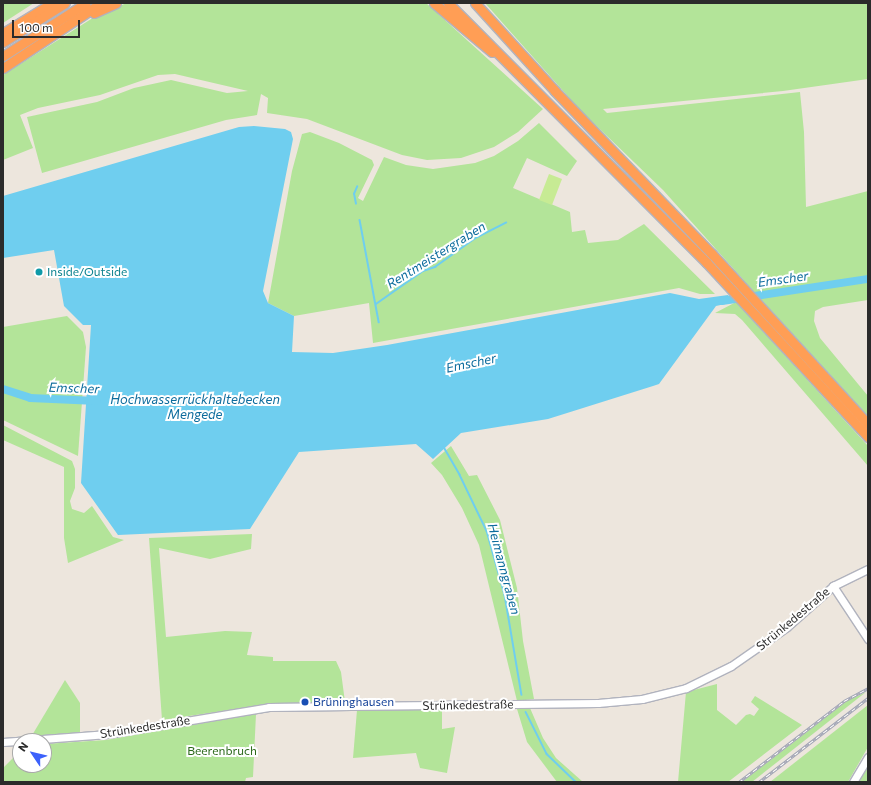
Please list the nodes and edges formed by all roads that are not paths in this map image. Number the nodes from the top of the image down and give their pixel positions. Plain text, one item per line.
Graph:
1 (52, 3) edge
2 (65, 3) edge
3 (86, 3) edge
4 (101, 3) edge
5 (116, 3) edge
6 (434, 3) edge
7 (448, 3) edge
8 (475, 3) edge
9 (74, 22) junction
10 (3, 33) edge
11 (3, 42) edge
12 (3, 56) edge
13 (6, 66) edge
14 (532, 84) junction
15 (796, 352) junction
16 (868, 424) edge
17 (868, 437) edge
18 (868, 569) edge
19 (833, 586) junction
20 (868, 639) edge
21 (52, 738) edge
22 (868, 757) edge
23 (853, 782) edge

1 - 10 highway
2 - 11 highway
3 - 12 highway
4 - 9 highway
5 - 9 highway
6 - 14 highway
7 - 14 highway
8 - 15 highway
9 - 13 highway
14 - 15 highway
15 - 16 highway
15 - 17 highway
18 - 19 main road, Strünkedestraße
19 - 20 main road
19 - 21 main road, Strünkedestraße
22 - 23 main road

